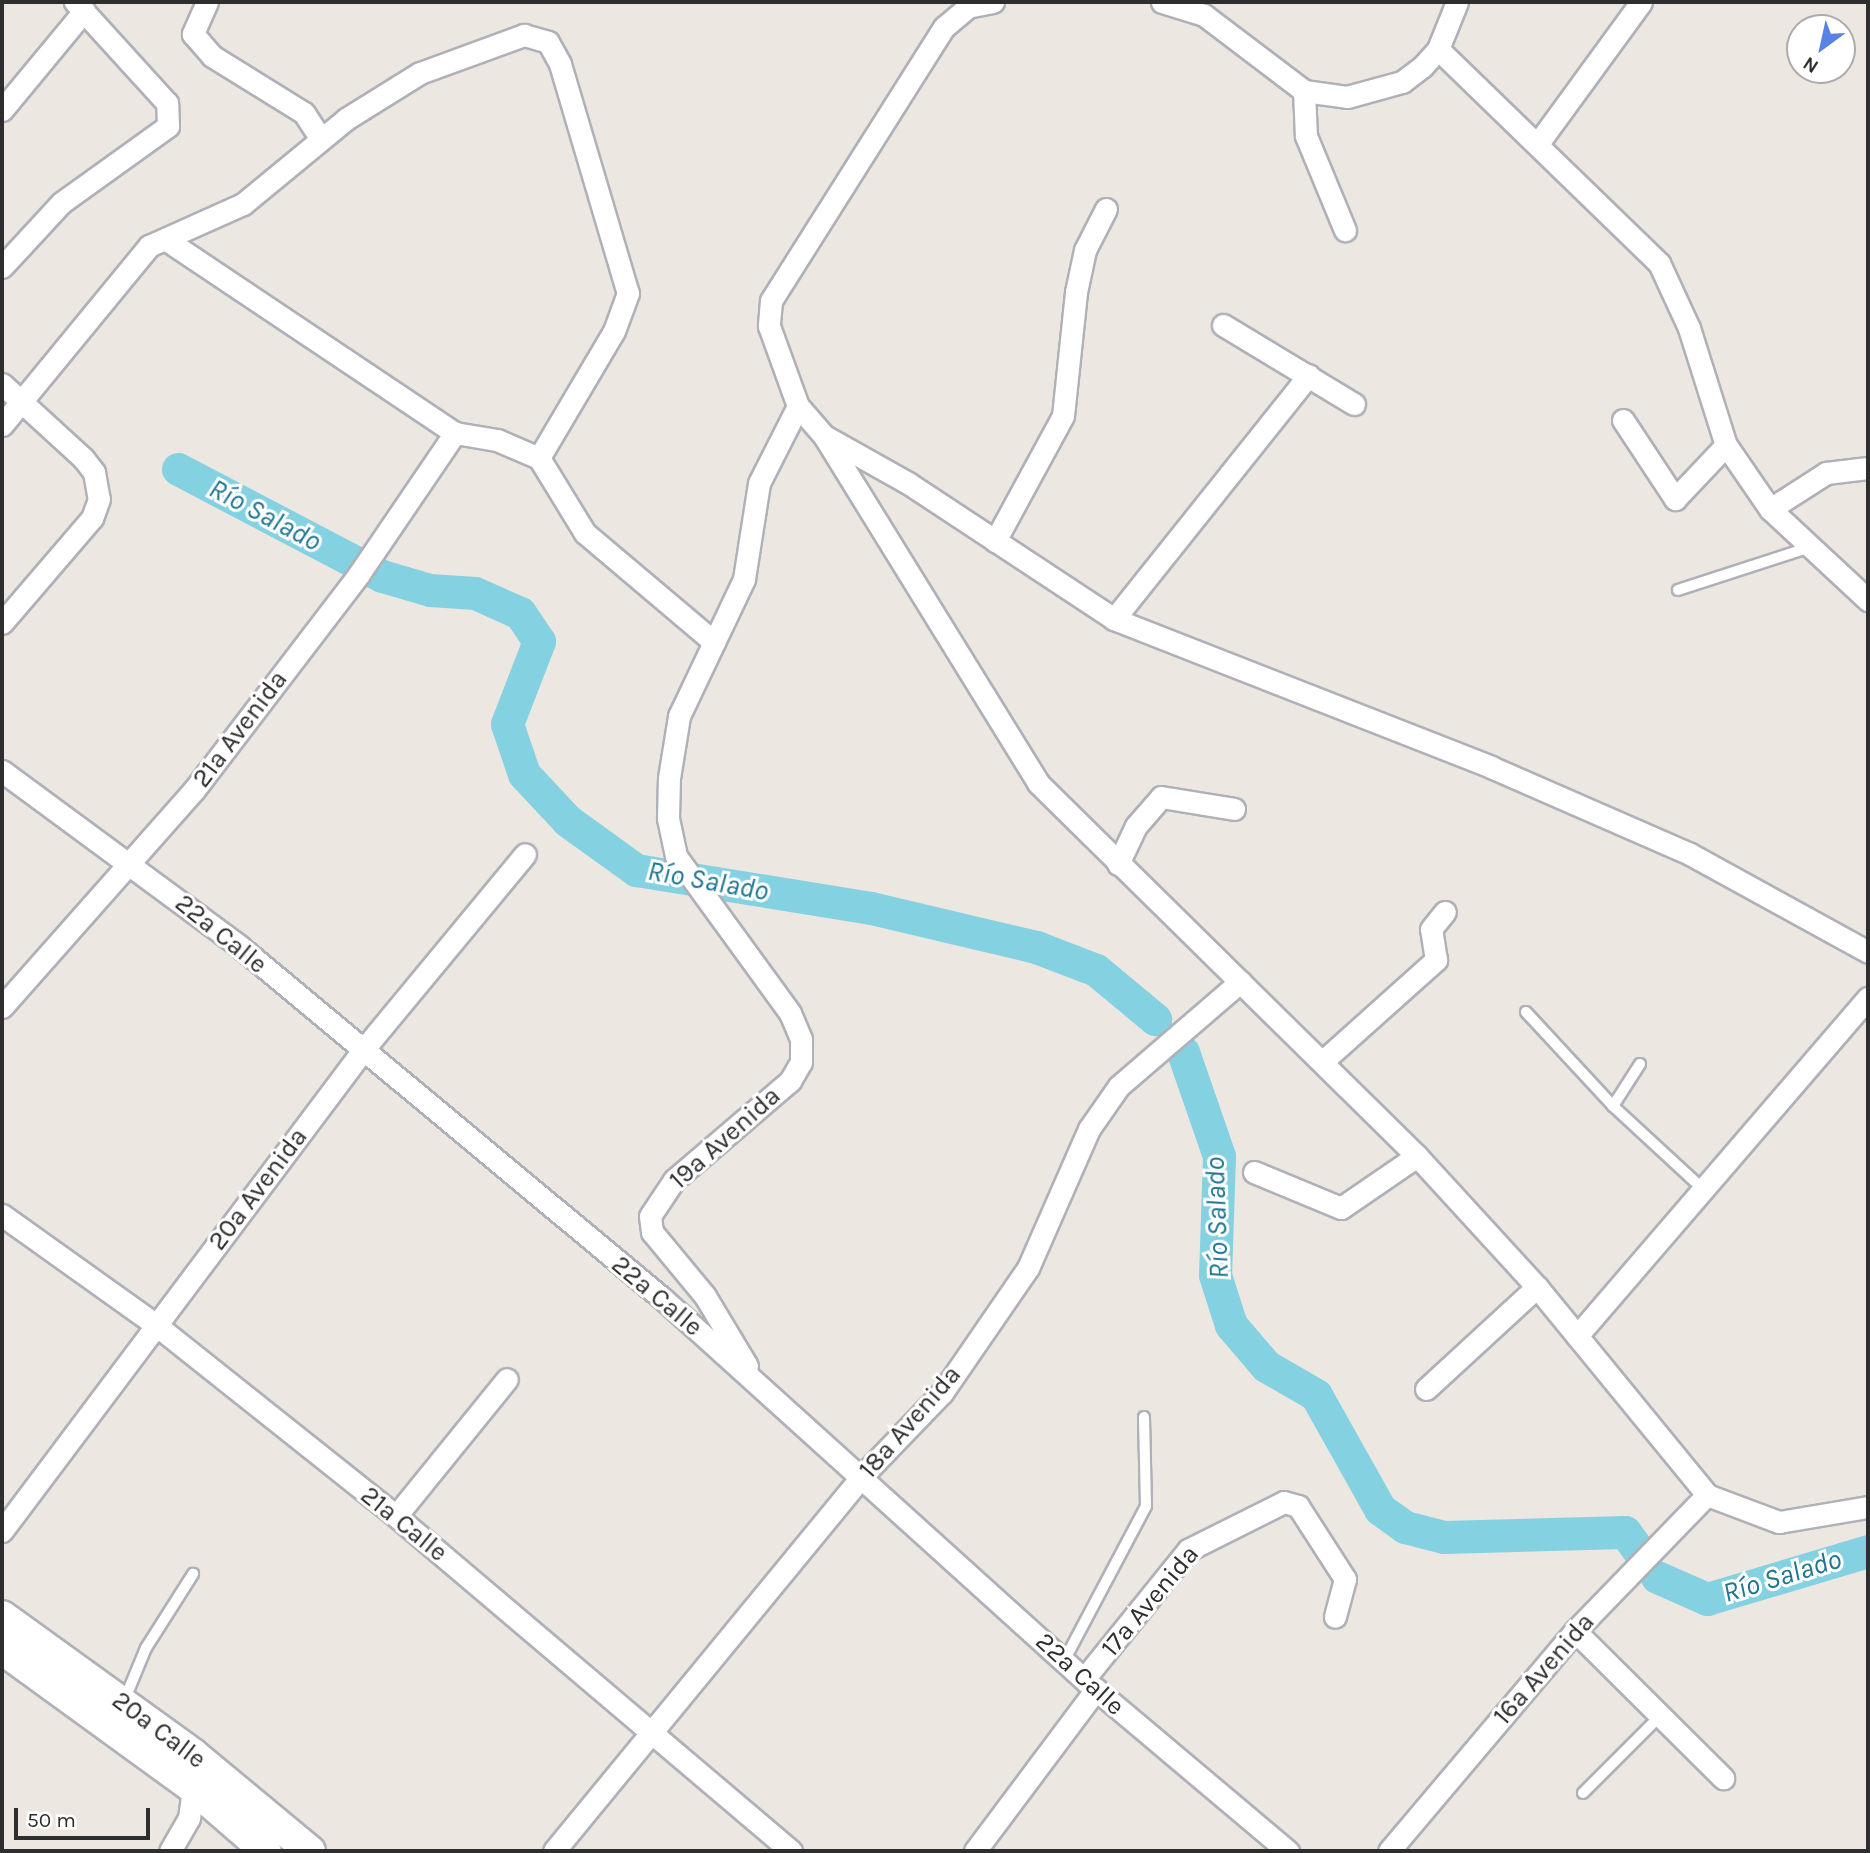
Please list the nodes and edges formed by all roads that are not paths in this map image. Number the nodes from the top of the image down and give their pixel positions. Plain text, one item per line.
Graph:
1 (207, 2) edge
2 (993, 2) edge
3 (1162, 2) edge
4 (1457, 2) edge
5 (1641, 2) edge
6 (969, 4) edge
7 (79, 6) edge
8 (1438, 49) junction
9 (1304, 91) junction
10 (2, 110) edge
11 (321, 139) junction
12 (1539, 142) junction
13 (1106, 209) dead end
14 (1345, 230) dead end
15 (165, 239) junction
16 (2, 267) edge
17 (1223, 325) dead end
18 (1309, 374) junction
19 (2, 384) edge
20 (21, 401) junction
21 (1354, 404) dead end
22 (798, 406) junction
23 (1623, 420) dead end
24 (2, 425) edge
25 (455, 433) junction
26 (824, 436) junction
27 (1726, 445) junction
28 (539, 458) junction
29 (861, 459) junction
30 (1868, 468) edge
31 (848, 480) junction
32 (1770, 509) junction
33 (995, 541) junction
34 (1807, 548) junction
35 (1678, 590) dead end
36 (1868, 600) edge
37 (1114, 619) junction
38 (2, 623) edge
39 (714, 642) junction
40 (2, 771) edge
41 (1234, 809) dead end
42 (525, 854) dead end
43 (130, 862) junction
44 (1118, 864) junction
45 (1445, 912) dead end
46 (1868, 952) edge
47 (1240, 982) junction
48 (1868, 998) edge
49 (2, 1007) edge
50 (1526, 1012) dead end
51 (363, 1050) junction
52 (1323, 1060) junction
53 (1640, 1064) dead end
54 (1613, 1106) junction
55 (1417, 1156) junction
56 (1254, 1172) dead end
57 (1703, 1190) junction
58 (2, 1215) edge
59 (1537, 1287) junction
60 (156, 1325) junction
61 (1577, 1336) junction
62 (751, 1375) junction
63 (507, 1379) dead end
64 (1426, 1389) dead end
65 (1143, 1417) dead end
66 (862, 1476) junction
67 (1707, 1495) junction
68 (1868, 1507) edge
69 (396, 1516) junction
70 (2, 1531) edge
71 (193, 1574) dead end
72 (2, 1616) edge
73 (1335, 1617) dead end
74 (1575, 1631) junction
75 (2, 1649) edge
76 (1064, 1661) junction
77 (1090, 1684) junction
78 (123, 1704) junction
79 (1661, 1715) junction
80 (653, 1732) junction
81 (1723, 1778) dead end
82 (193, 1788) junction
83 (1583, 1793) dead end
84 (170, 1851) edge
85 (266, 1851) edge
86 (310, 1851) edge
87 (554, 1851) edge
88 (791, 1851) edge
89 (975, 1851) edge
90 (1288, 1851) edge
91 (1389, 1851) edge

1 - 11 street
2 - 6 street
3 - 9 street
4 - 8 street
5 - 12 street
6 - 22 street
7 - 10 street
7 - 16 street
8 - 9 street
8 - 12 street
9 - 14 street
11 - 15 street
11 - 28 street
12 - 27 street
13 - 33 street
15 - 20 street
15 - 25 street
17 - 18 street
18 - 21 street
18 - 37 street
19 - 20 street
20 - 24 street
20 - 38 street
22 - 26 street
22 - 39 street
23 - 27 street
25 - 28 street
25 - 43 street, 21a Avenida
26 - 29 street
26 - 31 street
27 - 32 street
28 - 39 street
29 - 31 street
29 - 33 street
30 - 32 street
31 - 44 street
32 - 34 street
33 - 37 street
34 - 35 lane
34 - 36 street
37 - 46 street
39 - 62 street, 19a Avenida
40 - 43 street, 22a Calle
41 - 44 street
42 - 51 street, 20a Avenida
43 - 49 street, 21a Avenida
43 - 51 street, 22a Calle
44 - 47 street
45 - 52 street
47 - 52 street
47 - 66 street, 18a Avenida
48 - 57 street
50 - 54 lane
51 - 60 street, 20a Avenida
51 - 62 street, 22a Calle
52 - 55 street
53 - 54 lane
54 - 57 lane
55 - 56 street
55 - 59 street
57 - 61 street
58 - 60 street, 21a Calle
59 - 61 street
59 - 64 street
60 - 69 street, 21a Calle
60 - 70 street, 20a Avenida
61 - 67 street
62 - 66 street, 22a Calle
63 - 69 street
65 - 76 lane
66 - 76 street, 22a Calle
66 - 80 street, 18a Avenida
67 - 68 street
67 - 74 street, 16a Avenida
69 - 80 street, 21a Calle
71 - 78 lane
72 - 78 main road, 20a Calle
73 - 77 street, 17a Avenida
74 - 79 street
74 - 91 street, 16a Avenida
75 - 82 main road, 20a Calle
76 - 77 street, 22a Calle
77 - 89 street, 17a Avenida
77 - 90 street, 22a Calle
78 - 86 main road, 20a Calle
79 - 81 street
79 - 83 lane
80 - 87 street, 18a Avenida
80 - 88 street, 21a Calle
82 - 84 street
82 - 85 main road, 20a Calle

